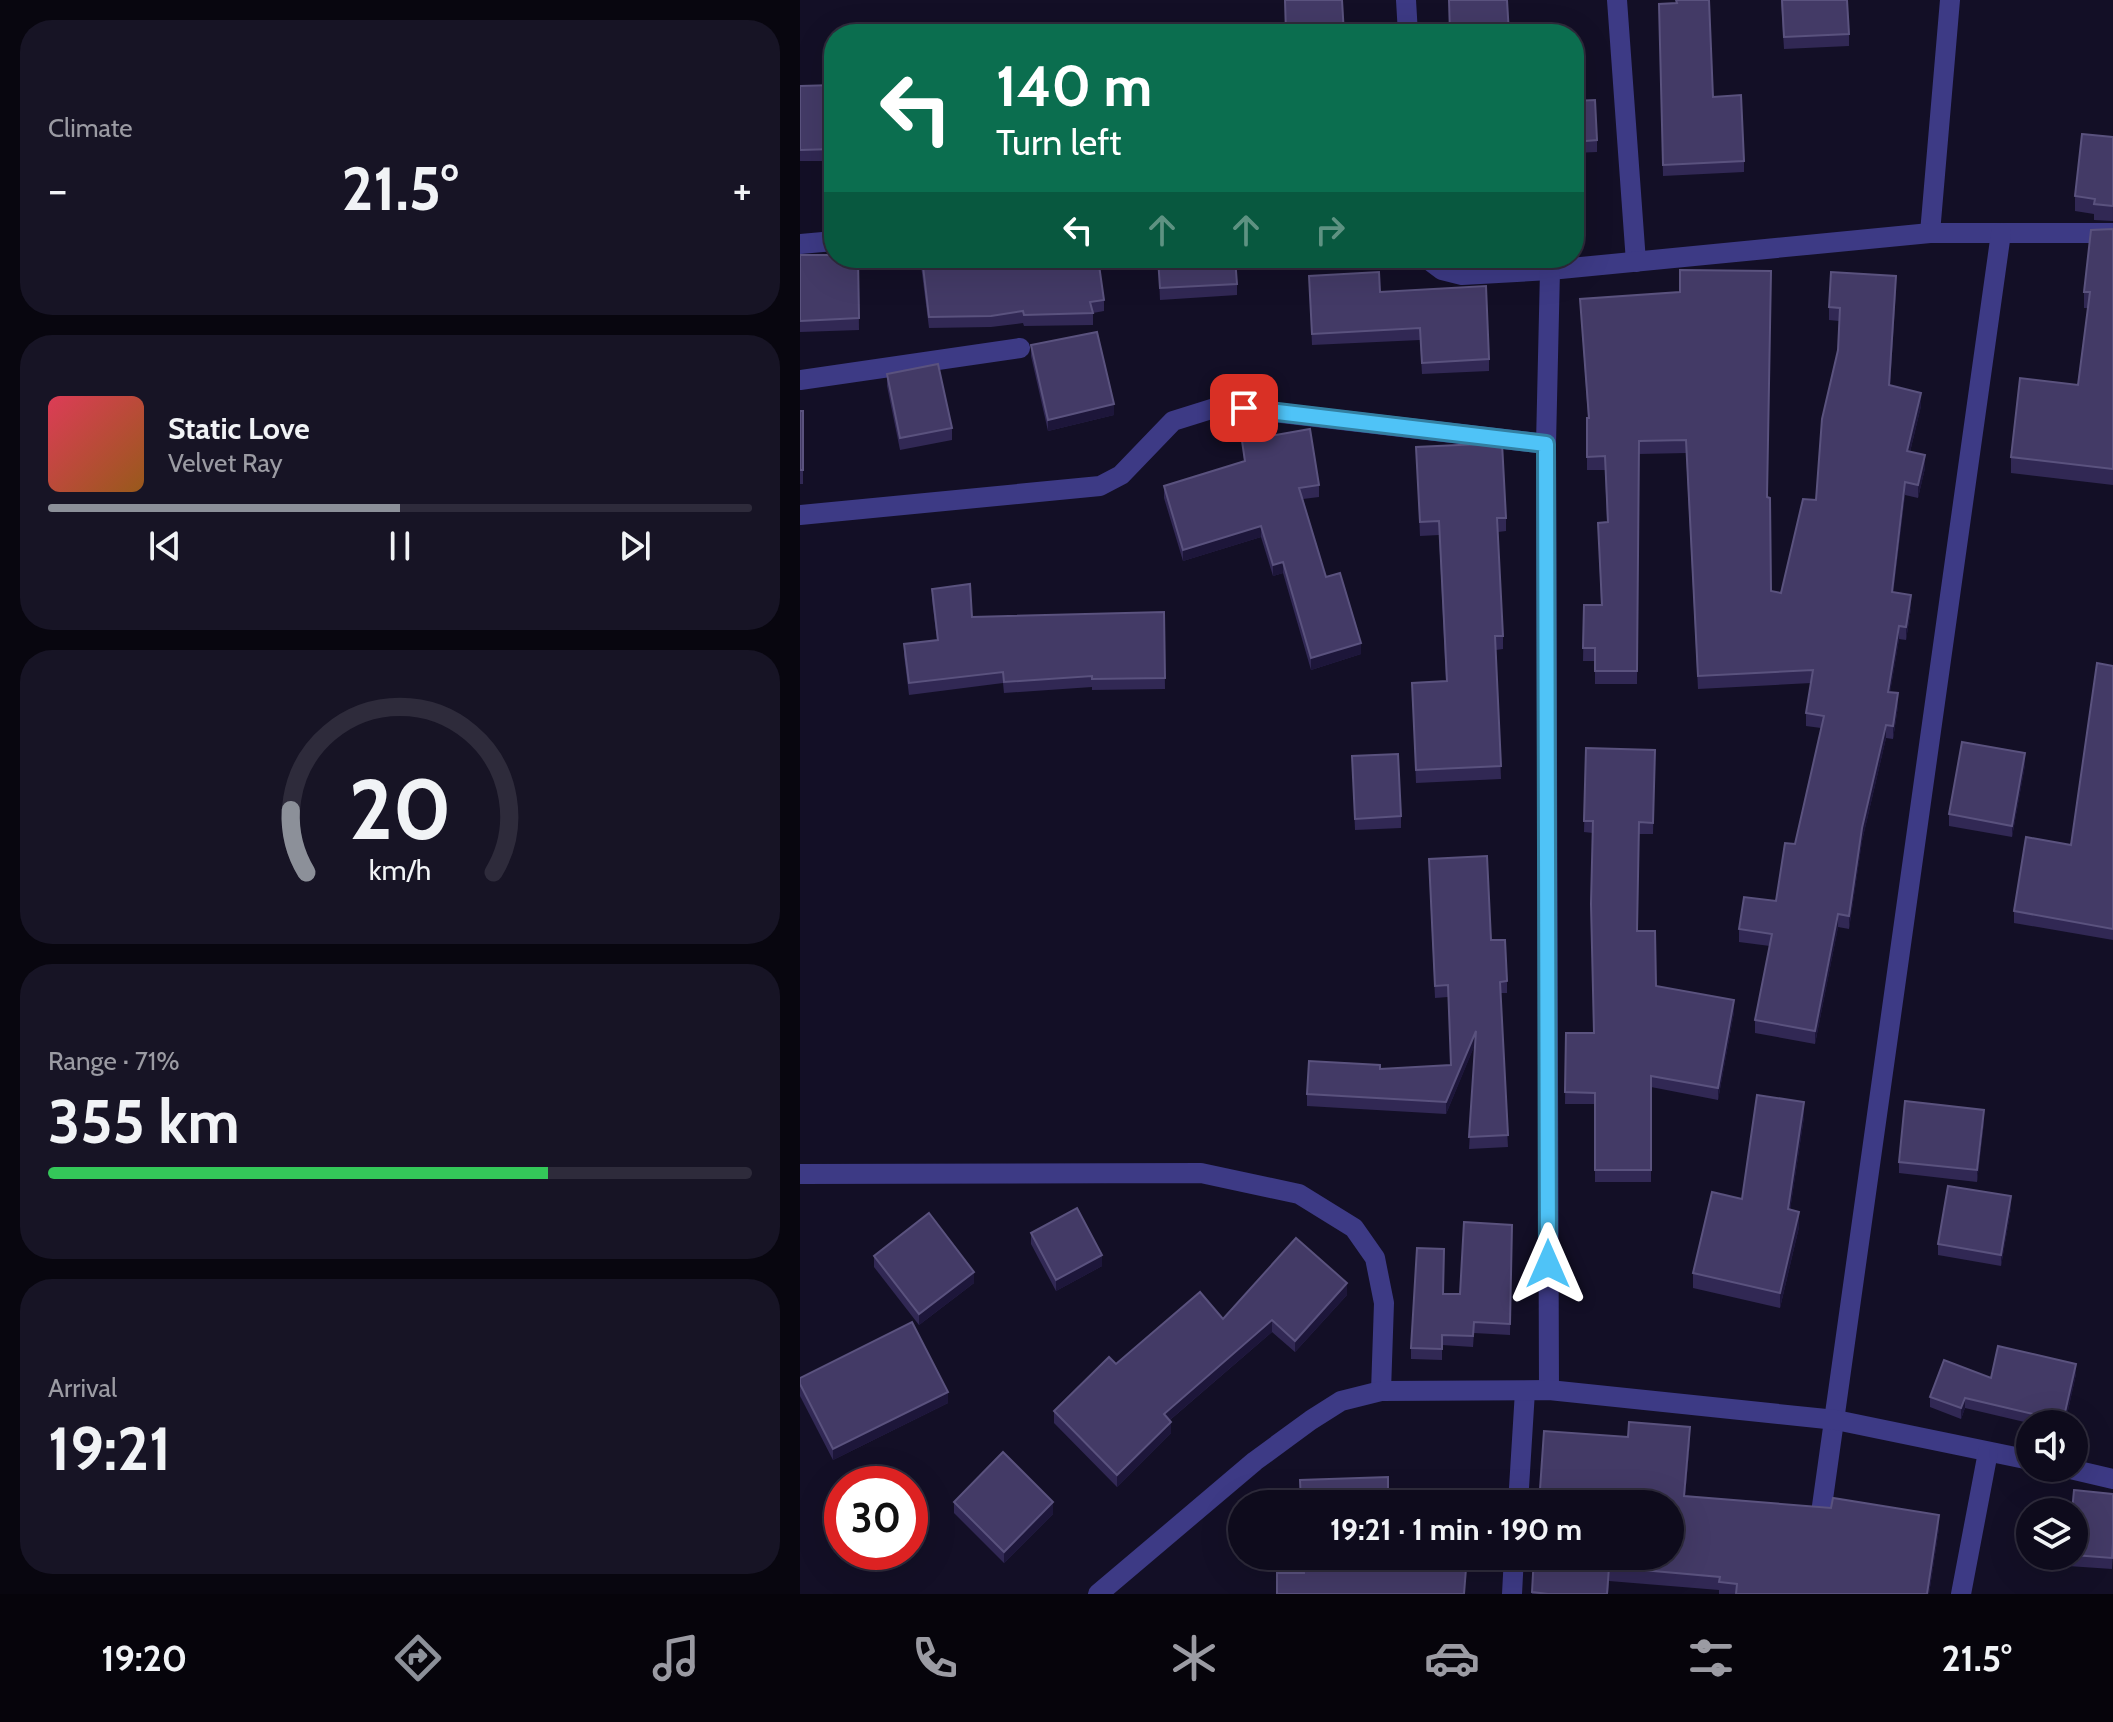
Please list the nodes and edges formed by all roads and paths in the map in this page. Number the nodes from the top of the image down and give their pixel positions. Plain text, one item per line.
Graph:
1 (1406, 0) edge
2 (1617, 0) edge
3 (1950, 0) edge
4 (1407, 24) edge
5 (1930, 233) junction
6 (2001, 233) junction
7 (2113, 233) edge
8 (824, 242) edge
9 (800, 244) edge
10 (1636, 262) junction
11 (1584, 267) edge
12 (1439, 268) edge
13 (1572, 268) edge
14 (1550, 270) junction
15 (1020, 348) dead end
16 (800, 380) edge
17 (1546, 444) junction
18 (800, 515) edge
19 (800, 1174) edge
20 (1549, 1390) junction
21 (1381, 1391) junction
22 (1525, 1391) junction
23 (1836, 1420) junction
24 (1988, 1452) junction
25 (2016, 1457) edge
26 (2088, 1473) edge
27 (2113, 1479) edge
28 (1519, 1490) edge
29 (1822, 1506) edge
30 (1513, 1570) edge
31 (1098, 1594) edge
32 (1512, 1594) edge
33 (1961, 1594) edge

1 - 4 street
2 - 10 street
3 - 5 street
5 - 6 street
5 - 10 street
6 - 7 street
6 - 23 street
8 - 9 street
10 - 11 street
12 - 14 street
13 - 14 street
14 - 17 street
15 - 16 street
17 - 18 street
17 - 20 street
19 - 21 street
20 - 22 street
20 - 23 street
21 - 22 street
21 - 31 street
22 - 28 street
23 - 24 street
23 - 29 street
24 - 25 street
24 - 33 street
26 - 27 street
30 - 32 street

